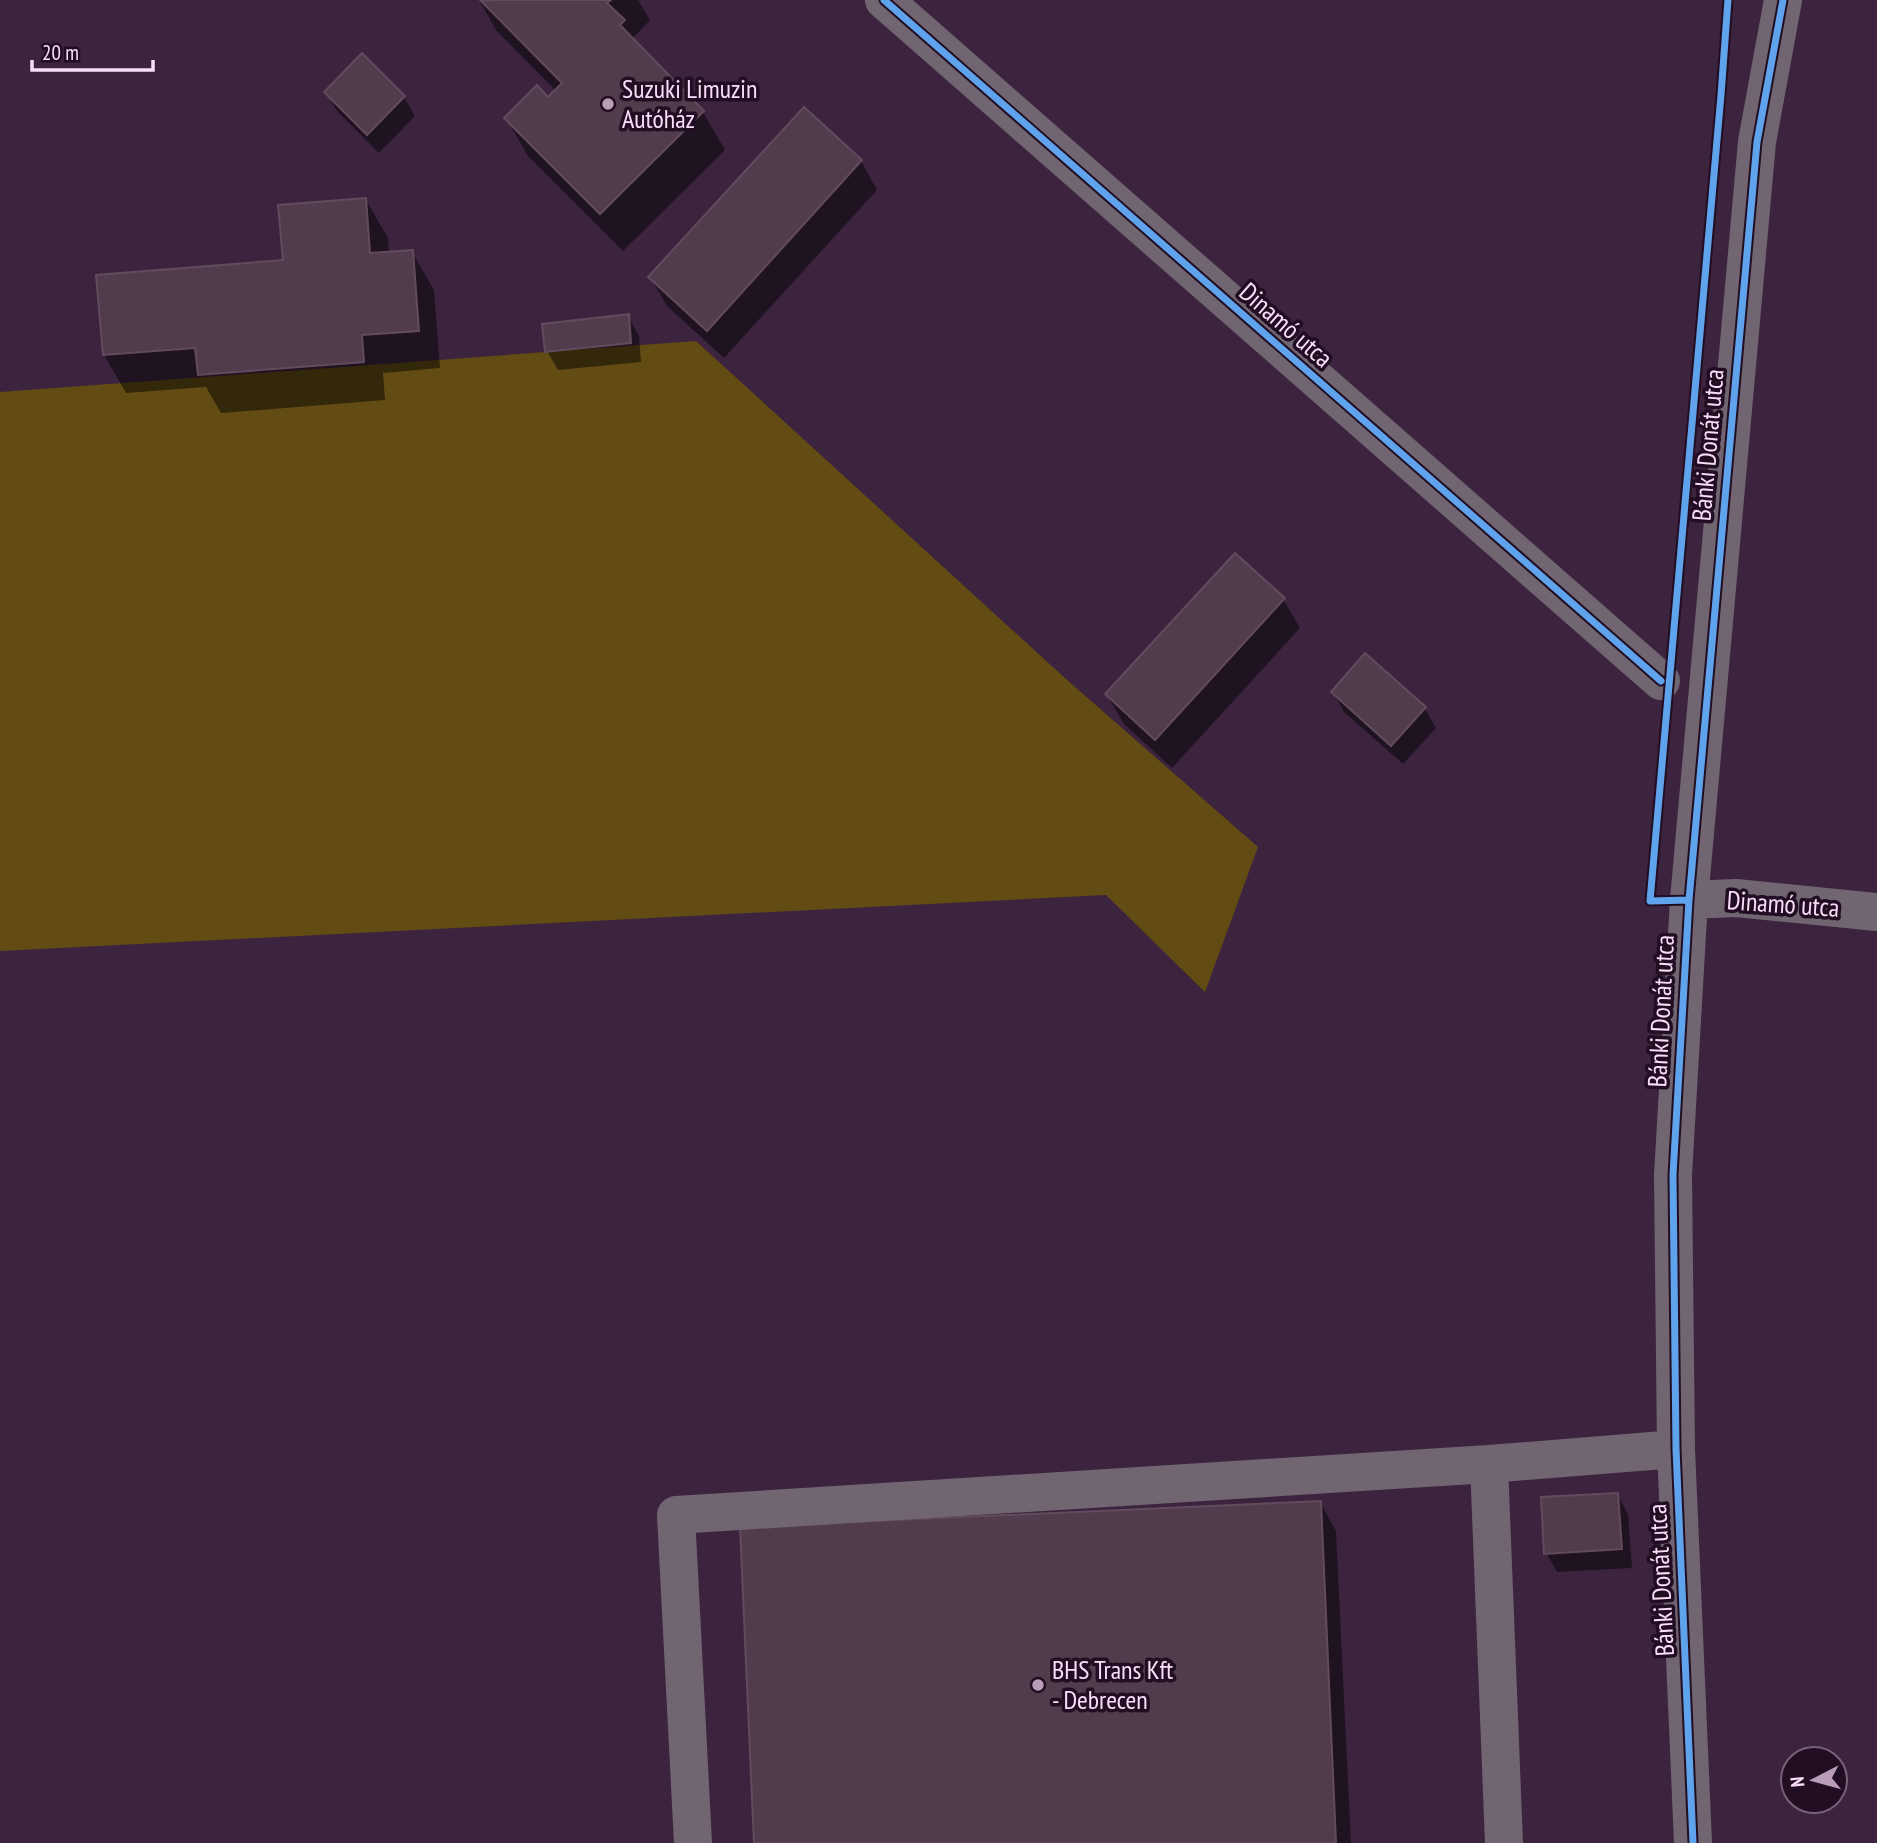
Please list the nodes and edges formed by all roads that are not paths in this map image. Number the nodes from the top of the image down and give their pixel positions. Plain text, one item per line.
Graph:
1 (884, 0) edge
2 (1757, 0) edge
3 (1783, 0) edge
4 (1757, 142) junction
5 (1661, 681) dead end
6 (1689, 900) junction
7 (1877, 912) edge
8 (1676, 1449) junction
9 (1489, 1464) junction
10 (693, 1843) edge
11 (1504, 1843) edge
12 (1693, 1843) edge

1 - 5 street, Dinamó utca
2 - 4 street
3 - 4 street
4 - 6 street, Bánki Donát utca
6 - 7 street, Dinamó utca
6 - 8 street, Bánki Donát utca
8 - 9 street
8 - 12 street, Bánki Donát utca
9 - 10 street
9 - 11 street

